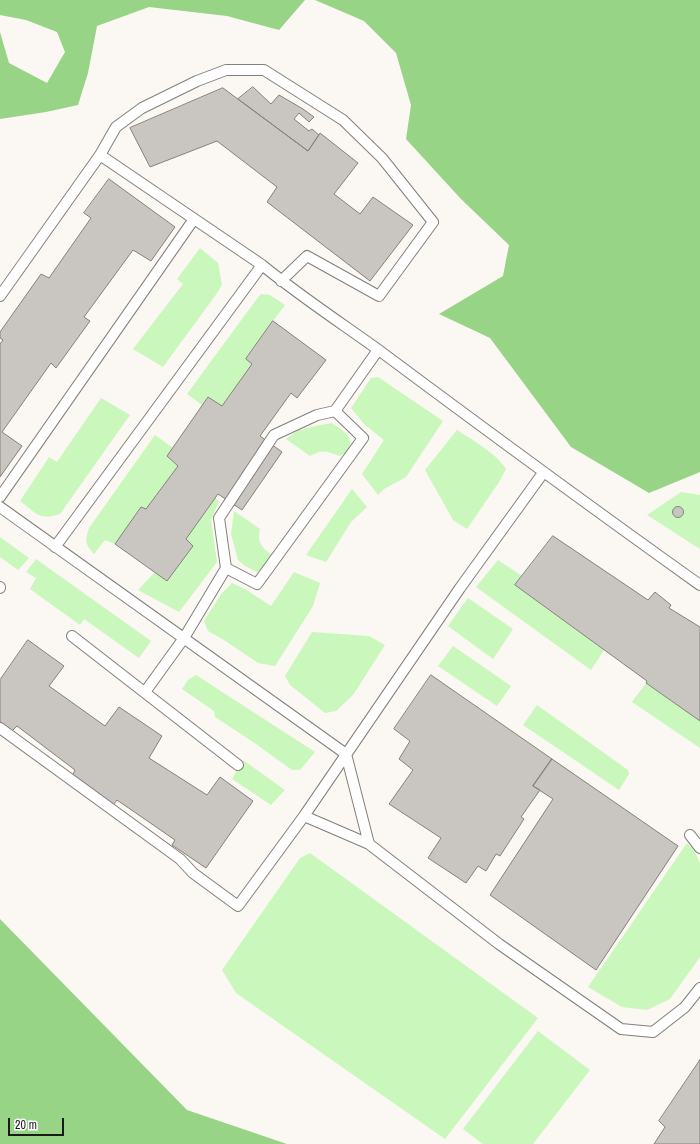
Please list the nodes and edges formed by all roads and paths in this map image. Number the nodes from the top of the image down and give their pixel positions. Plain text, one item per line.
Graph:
1 (100, 155) junction
2 (194, 219) junction
3 (262, 265) junction
4 (281, 281) junction
5 (0, 296) edge
6 (378, 350) junction
7 (334, 412) junction
8 (543, 473) junction
9 (0, 497) edge
10 (0, 507) edge
11 (55, 547) junction
12 (226, 568) junction
13 (700, 585) edge
14 (72, 636) dead end
15 (184, 638) junction
16 (145, 692) junction
17 (0, 728) edge
18 (346, 754) junction
19 (238, 765) dead end
20 (304, 816) junction
21 (690, 835) dead end
22 (369, 844) junction
23 (700, 848) edge
24 (700, 988) edge

1 - 2 lane
1 - 4 lane
1 - 5 lane
2 - 3 lane
2 - 9 lane
3 - 4 lane
3 - 11 lane
4 - 6 lane
6 - 7 lane
6 - 8 lane
7 - 12 lane
7 - 12 lane
8 - 13 lane
8 - 18 lane
10 - 11 lane
11 - 15 lane
12 - 15 lane
14 - 16 lane
15 - 16 lane
15 - 18 lane
16 - 19 lane
17 - 20 lane
18 - 20 lane
18 - 22 lane
20 - 22 lane
21 - 23 lane
22 - 24 lane

